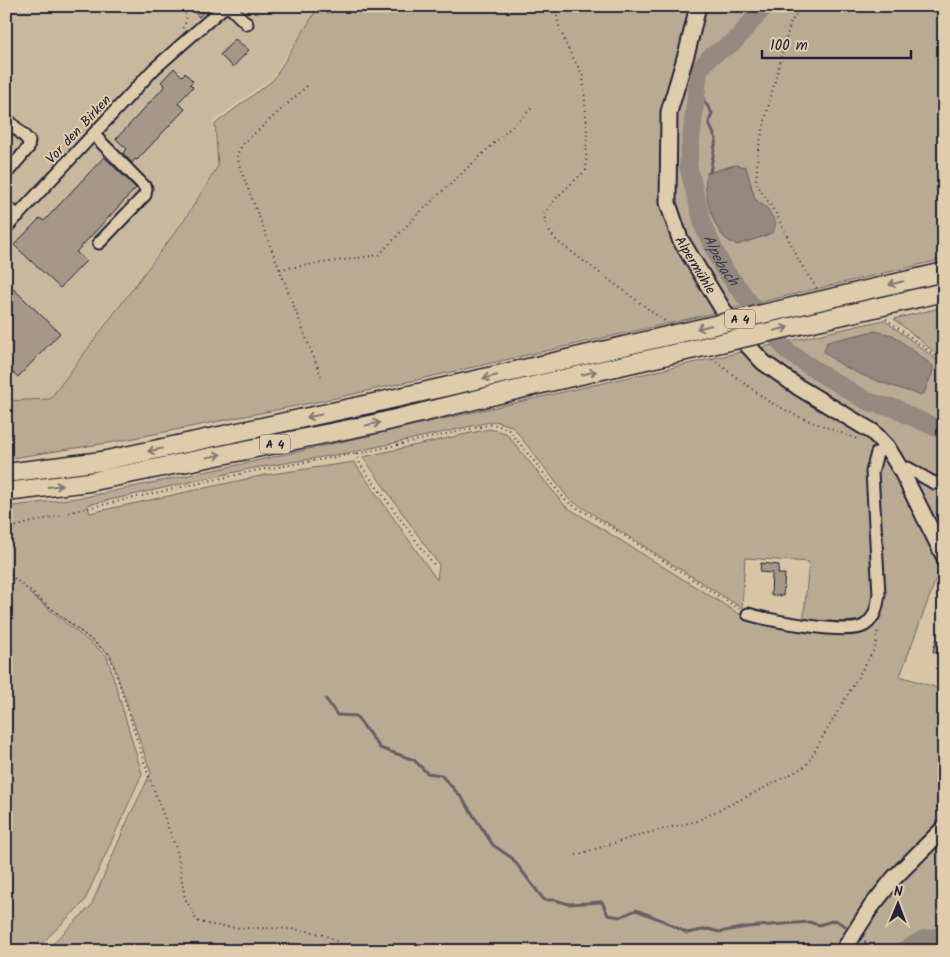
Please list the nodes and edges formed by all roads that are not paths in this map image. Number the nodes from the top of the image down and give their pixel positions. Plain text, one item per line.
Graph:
1 (698, 6) edge
2 (247, 24) dead end
3 (6, 118) edge
4 (94, 136) junction
5 (6, 174) edge
6 (6, 206) edge
7 (18, 216) junction
8 (6, 228) edge
9 (99, 243) dead end
10 (944, 272) edge
11 (944, 292) edge
12 (887, 447) junction
13 (901, 470) junction
14 (6, 473) edge
15 (944, 482) edge
16 (6, 492) edge
17 (944, 556) edge
18 (748, 614) road end
19 (944, 828) edge
20 (844, 950) edge

1 - 12 main road, Alpermühle
2 - 4 street, Vor den Birken
3 - 5 street
4 - 7 street, Vor den Birken
4 - 9 street
6 - 7 street
7 - 8 street, Vor den Birken
10 -> 14 highway, A 4, bridge
16 -> 11 highway, A 4, bridge
12 - 13 main road, Alpermühle
12 - 18 street
13 - 15 street
13 - 17 main road, Alpermühle
19 - 20 main road

